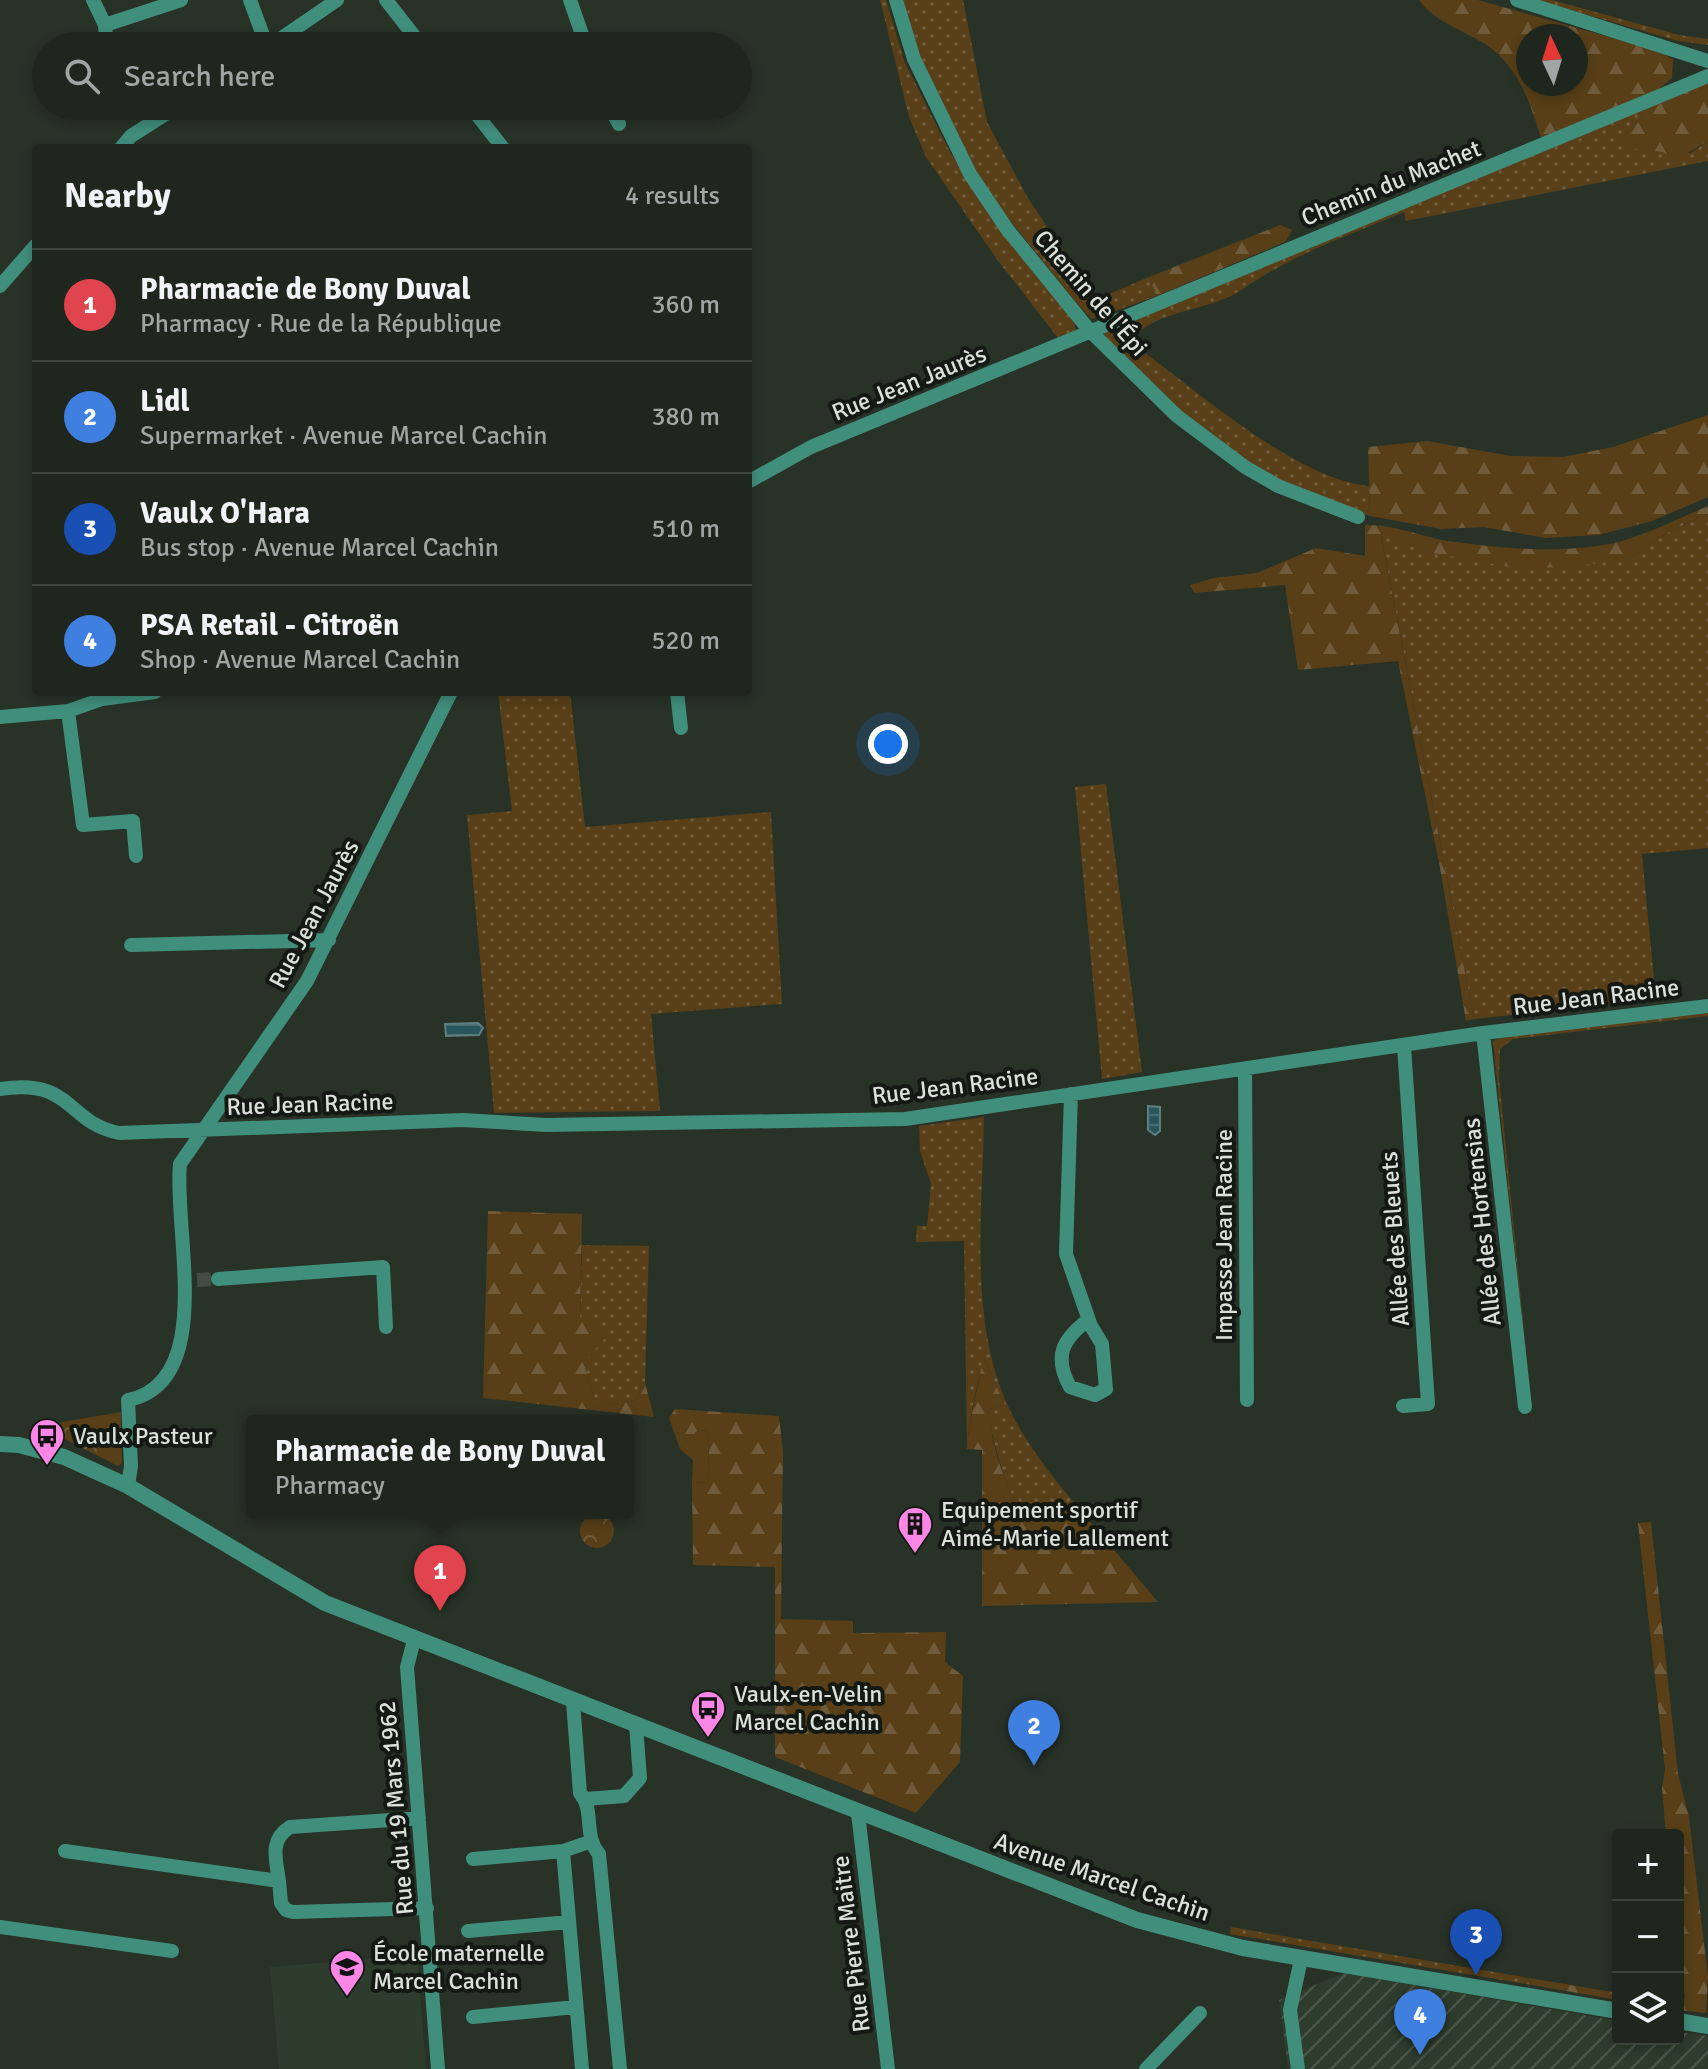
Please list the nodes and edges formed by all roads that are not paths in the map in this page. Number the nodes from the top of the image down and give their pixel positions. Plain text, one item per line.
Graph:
1 (93, 0) edge
2 (181, 0) edge
3 (250, 0) edge
4 (337, 0) edge
5 (386, 0) edge
6 (570, 0) edge
7 (896, 0) edge
8 (1517, 0) edge
9 (105, 25) junction
10 (106, 32) edge
11 (263, 32) edge
12 (289, 32) edge
13 (411, 32) edge
14 (581, 32) edge
15 (1708, 61) edge
16 (1708, 76) edge
17 (156, 120) edge
18 (481, 120) edge
19 (617, 120) edge
20 (619, 124) dead end
21 (124, 144) edge
22 (500, 144) edge
23 (32, 250) edge
24 (0, 286) edge
25 (1090, 331) junction
26 (752, 480) edge
27 (1358, 517) dead end
28 (125, 696) edge
29 (449, 696) edge
30 (677, 696) edge
31 (68, 711) junction
32 (0, 717) edge
33 (681, 728) dead end
34 (136, 856) dead end
35 (329, 940) junction
36 (131, 945) dead end
37 (1708, 1006) edge
38 (1483, 1033) junction
39 (1404, 1046) junction
40 (1245, 1069) junction
41 (0, 1089) edge
42 (1071, 1094) junction
43 (201, 1130) junction
44 (218, 1279) tunnel mouth
45 (1088, 1320) junction
46 (386, 1327) dead end
47 (1247, 1400) dead end
48 (1403, 1406) dead end
49 (1525, 1407) dead end
50 (0, 1444) edge
51 (128, 1486) junction
52 (414, 1640) junction
53 (573, 1702) junction
54 (636, 1725) junction
55 (586, 1799) junction
56 (858, 1813) junction
57 (419, 1818) junction
58 (589, 1842) junction
59 (65, 1851) dead end
60 (563, 1851) junction
61 (473, 1859) dead end
62 (279, 1881) junction
63 (427, 1908) junction
64 (569, 1922) junction
65 (0, 1927) edge
66 (468, 1931) dead end
67 (172, 1951) dead end
68 (1301, 1959) junction
69 (576, 2007) junction
70 (1612, 2010) edge
71 (1200, 2013) dead end
72 (473, 2017) dead end
73 (1684, 2022) edge
74 (1708, 2026) edge
75 (438, 2069) edge
76 (582, 2069) edge
77 (620, 2069) edge
78 (888, 2069) edge
79 (1146, 2069) edge
80 (1298, 2069) edge

1 - 9 street
2 - 9 street
3 - 11 street
4 - 12 street
5 - 13 street
6 - 14 street
7 - 25 street, Chemin de l'Épi
8 - 15 street
9 - 10 street
16 - 25 street, Chemin du Machet
17 - 21 street
18 - 22 street
19 - 20 street
23 - 24 street
25 - 26 street, Rue Jean Jaurès
25 - 27 street, Chemin de l'Épi
28 - 31 street
29 - 35 street, Rue Jean Jaurès
30 - 33 street
31 - 32 street
31 - 34 street
35 - 36 street
35 - 43 street, Rue Jean Jaurès
37 - 38 street, Rue Jean Racine
38 - 39 street, Rue Jean Racine
38 - 49 street, Allée des Hortensias
39 - 40 street, Rue Jean Racine
39 - 48 street, Allée des Bleuets
40 - 42 street, Rue Jean Racine
40 - 47 street, Impasse Jean Racine
41 - 43 street, Rue Jean Racine
42 - 43 street, Rue Jean Racine
42 - 45 street
43 - 51 street, Rue Jean Jaurès
44 - 46 street
45 - 45 street
50 - 51 street, Avenue Marcel Cachin
51 - 52 street, Avenue Marcel Cachin
52 - 53 street, Avenue Marcel Cachin
52 - 57 street, Rue du 19 Mars 1962
53 - 54 street, Avenue Marcel Cachin
53 - 55 street
54 - 55 street
54 - 56 street, Avenue Marcel Cachin
55 - 58 street
56 - 68 street, Avenue Marcel Cachin
56 - 78 street, Rue Pierre Maitre
57 - 62 street
57 - 63 street, Rue du 19 Mars 1962
58 - 60 street
58 - 77 street
59 - 62 street
60 - 61 street
60 - 64 street
62 - 63 street
63 - 75 street, Rue du 19 Mars 1962
64 - 66 street
64 - 69 street
65 - 67 street
68 - 70 street, Avenue Marcel Cachin
68 - 80 street
69 - 72 street
69 - 76 street
71 - 79 street
73 - 74 street

